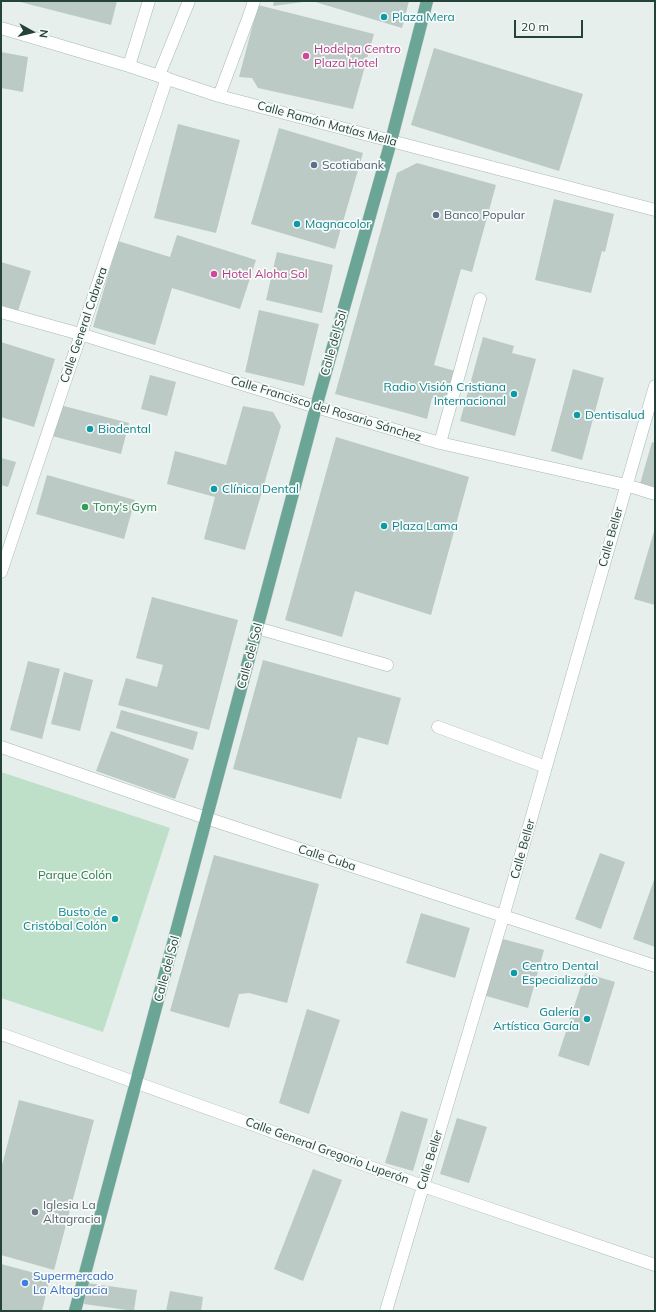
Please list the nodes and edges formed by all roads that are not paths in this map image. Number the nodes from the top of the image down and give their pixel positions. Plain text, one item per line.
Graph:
1 (149, 1) edge
2 (189, 1) edge
3 (254, 1) edge
4 (427, 1) edge
5 (1, 28) edge
6 (129, 66) junction
7 (163, 77) junction
8 (219, 96) junction
9 (391, 141) junction
10 (655, 210) edge
11 (480, 299) dead end
12 (1, 312) edge
13 (80, 334) junction
14 (655, 386) edge
15 (316, 407) junction
16 (440, 443) junction
17 (626, 486) junction
18 (655, 494) edge
19 (2, 567) edge
20 (257, 628) junction
21 (387, 664) dead end
22 (438, 727) dead end
23 (1, 747) edge
24 (546, 767) junction
25 (206, 818) junction
26 (503, 917) junction
27 (655, 966) edge
28 (1, 1034) edge
29 (136, 1083) junction
30 (423, 1186) junction
31 (655, 1265) edge
32 (75, 1311) edge
33 (386, 1311) edge

1 - 6 street
2 - 7 street, Calle General Cabrera
3 - 8 street
4 - 9 main road, Calle del Sol
5 - 6 street, Calle Ramón Matías Mella
6 - 7 street, Calle Ramón Matías Mella
7 - 8 street, Calle Ramón Matías Mella
7 - 13 street, Calle General Cabrera
8 - 9 street, Calle Ramón Matías Mella
9 - 10 street, Calle Ramón Matías Mella
9 - 15 main road, Calle del Sol
11 - 16 street
12 - 13 street, Calle Francisco del Rosario Sánchez
13 - 15 street, Calle Francisco del Rosario Sánchez
13 - 19 street, Calle General Cabrera
14 - 17 street, Calle Beller
15 - 16 street, Calle Francisco del Rosario Sánchez
15 - 20 main road, Calle del Sol
16 - 17 street, Calle Francisco del Rosario Sánchez
17 - 18 street, Calle Francisco del Rosario Sánchez
17 - 24 street, Calle Beller
20 - 21 street
20 - 25 main road, Calle del Sol
22 - 24 street
23 - 25 street, Calle Cuba
24 - 26 street, Calle Beller
25 - 26 street, Calle Cuba
25 - 29 main road, Calle del Sol
26 - 27 street, Calle Cuba
26 - 30 street, Calle Beller
28 - 29 street, Calle General Gregorio Luperón
29 - 30 street, Calle General Gregorio Luperón
29 - 32 main road, Calle del Sol
30 - 31 street, Calle General Gregorio Luperón
30 - 33 street, Calle Beller

